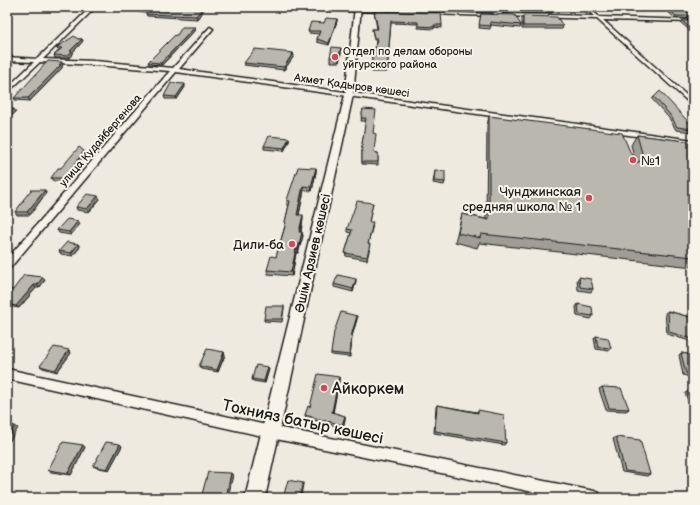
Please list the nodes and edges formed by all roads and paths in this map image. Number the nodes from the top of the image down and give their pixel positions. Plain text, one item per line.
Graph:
1 (94, 7) edge
2 (259, 7) edge
3 (586, 7) edge
4 (358, 9) edge
5 (388, 11) edge
6 (427, 13) edge
7 (598, 18) junction
8 (693, 21) edge
9 (210, 29) dead end
10 (7, 59) edge
11 (38, 60) junction
12 (174, 70) junction
13 (7, 91) edge
14 (349, 95) junction
15 (693, 104) edge
16 (693, 142) edge
17 (7, 265) edge
18 (7, 374) edge
19 (271, 432) junction
20 (255, 498) edge
21 (594, 498) edge

1 - 11 street
2 - 4 street
3 - 7 street
4 - 5 street
4 - 14 street, Әшім Арзиев көшесі
6 - 7 street
7 - 8 street
7 - 15 street
9 - 12 street, улица Кудайбергенова
10 - 11 street, Ахмет Қадыров көшесі
11 - 12 street, Ахмет Қадыров көшесі
11 - 13 street
12 - 14 street, Ахмет Қадыров көшесі
12 - 17 street, улица Кудайбергенова
14 - 16 street, Ахмет Қадыров көшесі
14 - 19 street, Әшім Арзиев көшесі
18 - 19 street, Тохнияз батыр көшесі
19 - 20 street, Әшім Арзиев көшесі
19 - 21 street, Тохнияз батыр көшесі

